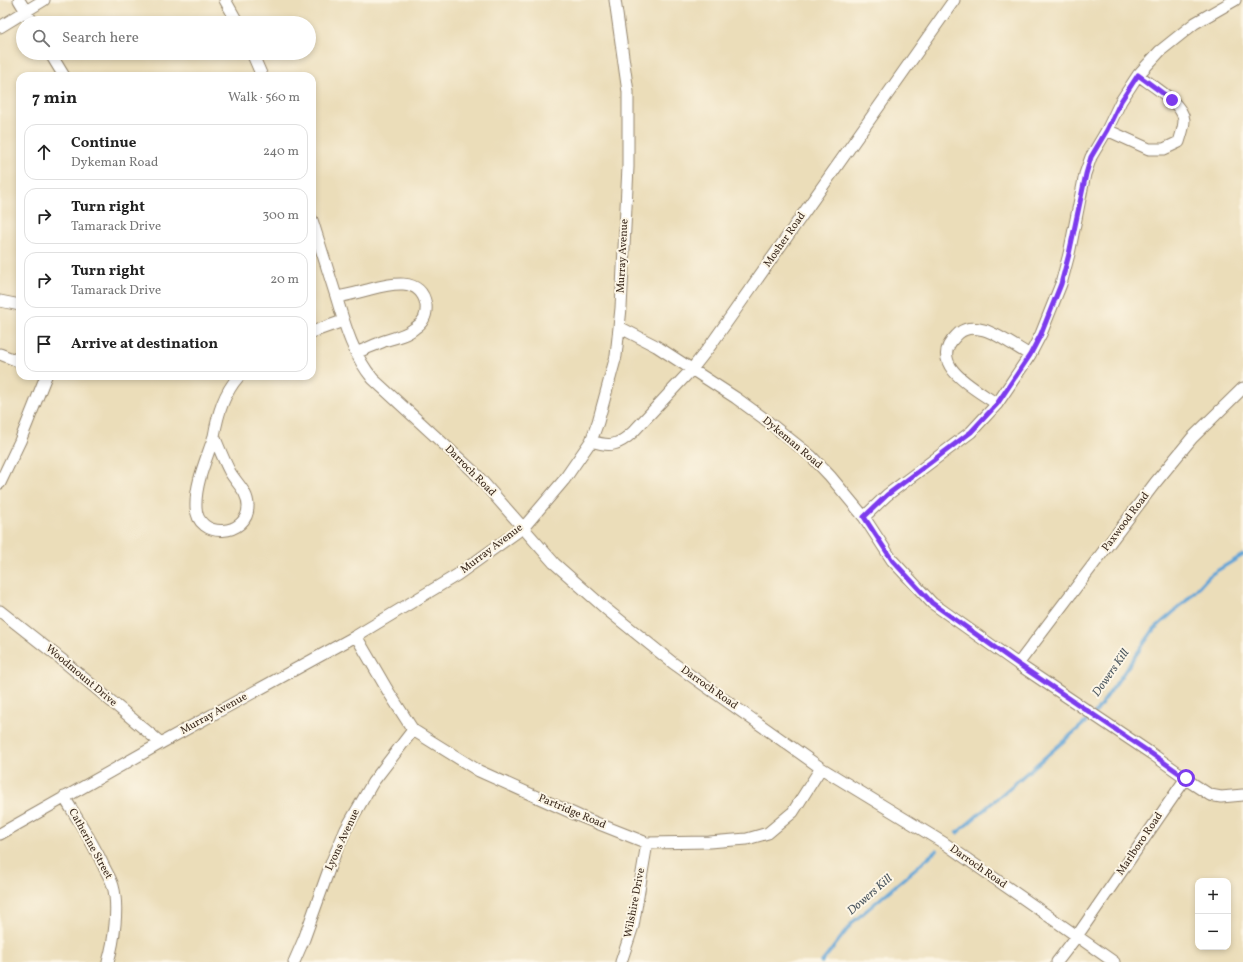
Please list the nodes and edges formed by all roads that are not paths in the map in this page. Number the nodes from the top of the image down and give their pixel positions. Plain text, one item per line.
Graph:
1 (19, 0) edge
2 (44, 0) edge
3 (225, 0) edge
4 (615, 0) edge
5 (954, 0) edge
6 (1235, 0) edge
7 (26, 11) junction
8 (18, 16) edge
9 (29, 16) edge
10 (234, 16) edge
11 (16, 17) edge
12 (0, 27) edge
13 (54, 60) edge
14 (255, 60) edge
15 (62, 72) edge
16 (260, 72) edge
17 (1138, 75) junction
18 (1107, 130) junction
19 (316, 233) edge
20 (336, 297) junction
21 (0, 301) edge
22 (16, 304) edge
23 (343, 321) junction
24 (619, 327) junction
25 (316, 331) edge
26 (356, 353) junction
27 (0, 354) edge
28 (1030, 355) junction
29 (16, 360) edge
30 (692, 369) junction
31 (44, 380) edge
32 (237, 380) edge
33 (1243, 388) edge
34 (997, 404) junction
35 (214, 436) junction
36 (590, 441) junction
37 (0, 483) edge
38 (864, 517) junction
39 (524, 527) junction
40 (0, 611) edge
41 (356, 636) junction
42 (1018, 664) junction
43 (413, 730) junction
44 (161, 743) junction
45 (821, 768) junction
46 (1186, 778) junction
47 (1243, 795) edge
48 (64, 797) junction
49 (0, 834) edge
50 (647, 844) junction
51 (1077, 936) junction
52 (108, 962) edge
53 (294, 962) edge
54 (621, 962) edge
55 (1057, 962) edge
56 (1114, 962) edge

1 - 7 street
2 - 7 street
3 - 10 street
4 - 24 street, Murray Avenue
5 - 30 street, Mosher Road
6 - 17 street
7 - 8 street
7 - 9 street
11 - 12 street
13 - 15 street
14 - 16 street
17 - 18 street
17 - 18 street
18 - 28 street
19 - 20 street, Darroch Road
20 - 23 street, Darroch Road
20 - 26 street
21 - 22 street
23 - 25 street
23 - 26 street, Darroch Road
24 - 30 street, Dykeman Road
24 - 36 street, Murray Avenue
26 - 39 street, Darroch Road
27 - 29 street
28 - 34 street
28 - 34 street
30 - 36 street, Mosher Road
30 - 38 street, Dykeman Road
31 - 37 street
32 - 35 street
33 - 42 street, Paxwood Road
34 - 38 street
35 - 35 street
36 - 39 street, Murray Avenue
38 - 42 street, Dykeman Road
39 - 41 street, Murray Avenue
39 - 45 street, Darroch Road
40 - 44 street, Woodmount Drive
41 - 43 street, Partridge Road
41 - 44 street, Murray Avenue
42 - 46 street, Dykeman Road
43 - 50 street, Partridge Road
43 - 53 street, Lyons Avenue
44 - 48 street, Murray Avenue
45 - 50 street, Partridge Road
45 - 51 street, Darroch Road
46 - 47 street
46 - 51 street, Marlboro Road
48 - 49 street, Murray Avenue
48 - 52 street, Catherine Street
50 - 54 street, Wilshire Drive
51 - 55 street, Marlboro Road
51 - 56 street, Darroch Road

